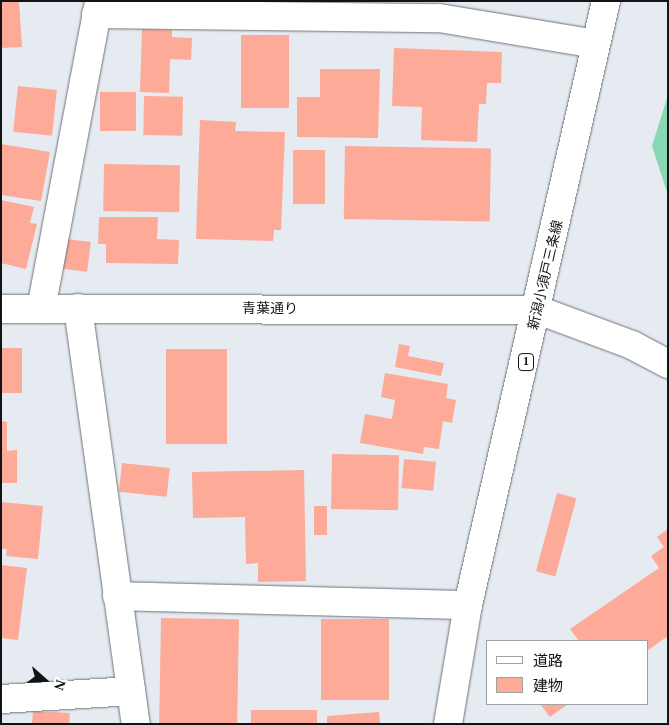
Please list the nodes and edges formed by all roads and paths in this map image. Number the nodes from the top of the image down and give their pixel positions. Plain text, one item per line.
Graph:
1 (606, 1) edge
2 (97, 8) edge
3 (596, 44) junction
4 (78, 308) junction
5 (1, 309) edge
6 (41, 309) junction
7 (538, 310) junction
8 (668, 364) edge
9 (117, 596) junction
10 (468, 605) junction
11 (131, 690) junction
12 (1, 699) edge
13 (136, 724) edge
14 (448, 724) edge

1 - 3 street, 新潟小須戸三条線 / 1
2 - 3 street
2 - 6 street
3 - 7 street, 新潟小須戸三条線 / 1
4 - 6 street, 青葉通り
4 - 7 street, 青葉通り
4 - 9 street
5 - 6 street, 青葉通り
7 - 8 street
7 - 10 street, 新潟小須戸三条線 / 1
9 - 10 street
9 - 11 street
10 - 14 street, 新潟小須戸三条線 / 1
11 - 12 street
11 - 13 street

